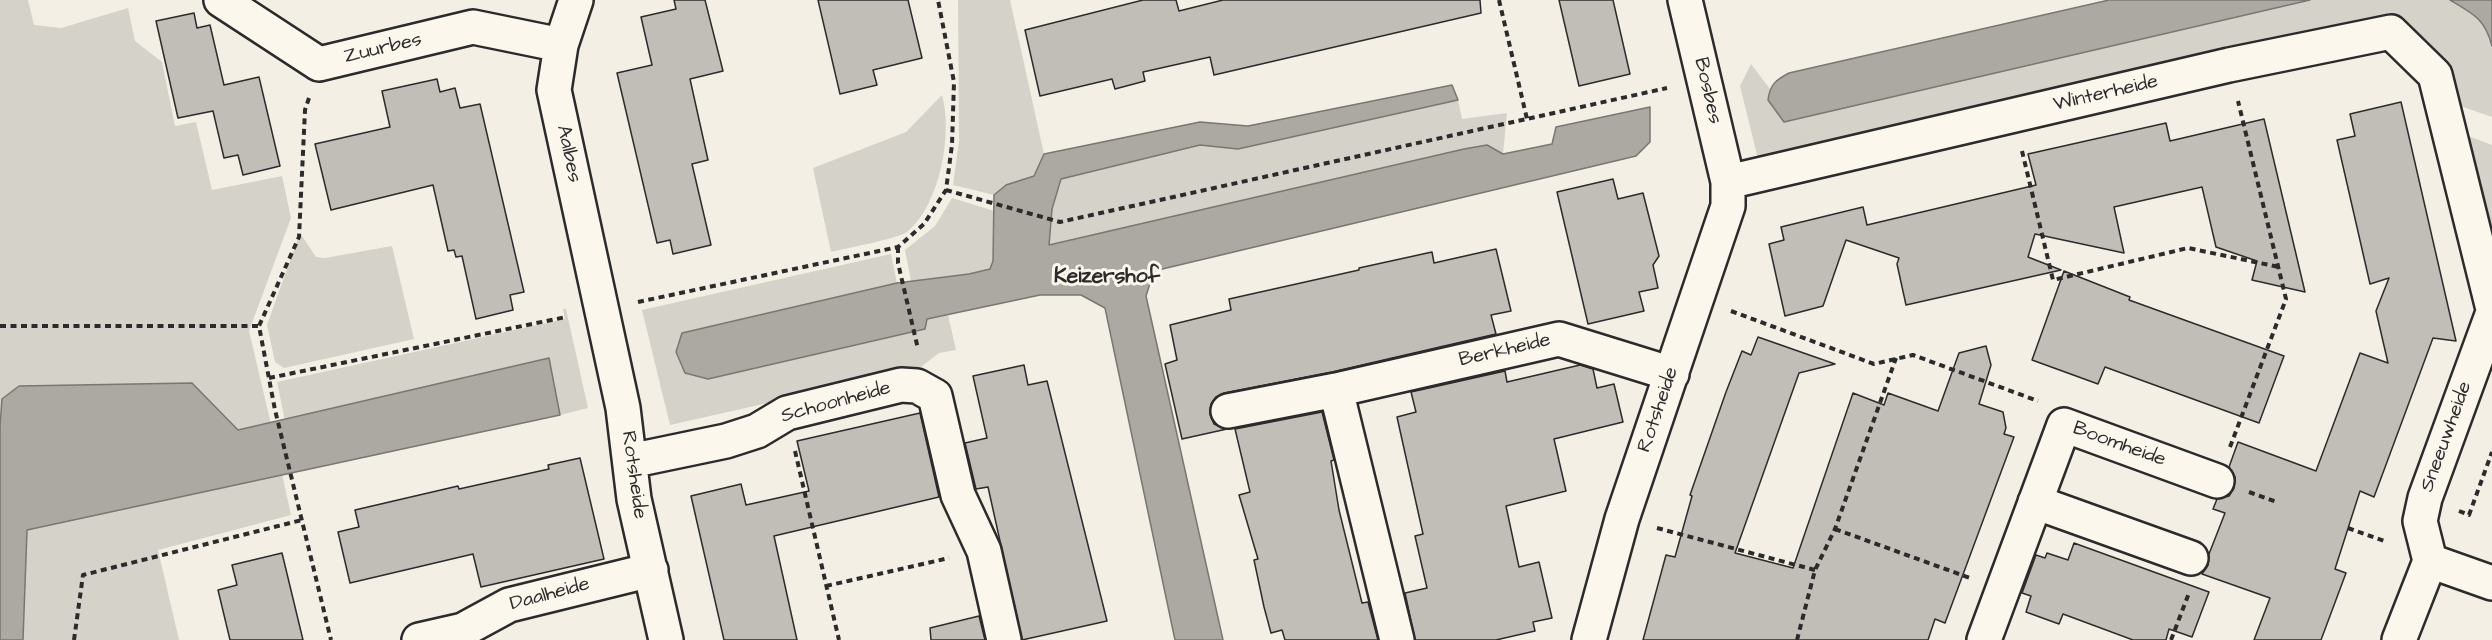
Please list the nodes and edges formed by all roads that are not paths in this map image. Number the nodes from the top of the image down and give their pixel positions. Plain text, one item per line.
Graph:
1 (221, 0) edge
2 (576, 0) edge
3 (1685, 0) edge
4 (561, 45) junction
5 (1728, 182) junction
6 (2492, 305) edge
7 (602, 309) joint
8 (2492, 315) edge
9 (1671, 374) junction
10 (1336, 390) junction
11 (1228, 411) dead end
12 (630, 461) junction
13 (2217, 481) road end
14 (2035, 502) junction
15 (2192, 558) road end
16 (2430, 561) junction
17 (651, 570) junction
18 (2492, 583) edge
19 (419, 640) edge
20 (666, 640) edge
21 (1004, 640) edge
22 (1397, 640) edge
23 (1589, 640) edge
24 (1984, 640) edge
25 (2399, 640) edge

1 - 4 street, Zuurbes
2 - 4 street, Aalbes
3 - 5 street, Bosbes
4 - 7 street, Aalbes
5 - 6 street, Winterheide
5 - 9 street, Rotsheide
7 - 12 street, Rotsheide
8 - 16 street, Sneeuwheide
9 - 10 street, Berkheide
9 - 23 street, Rotsheide
10 - 11 street, Berkheide
10 - 22 street
12 - 17 street, Rotsheide
12 - 21 street, Schoonheide
13 - 14 street, Boomheide
14 - 15 street
14 - 24 street, Boomheide
16 - 18 street
16 - 25 street
17 - 19 street, Daalheide
17 - 20 street, Rotsheide

